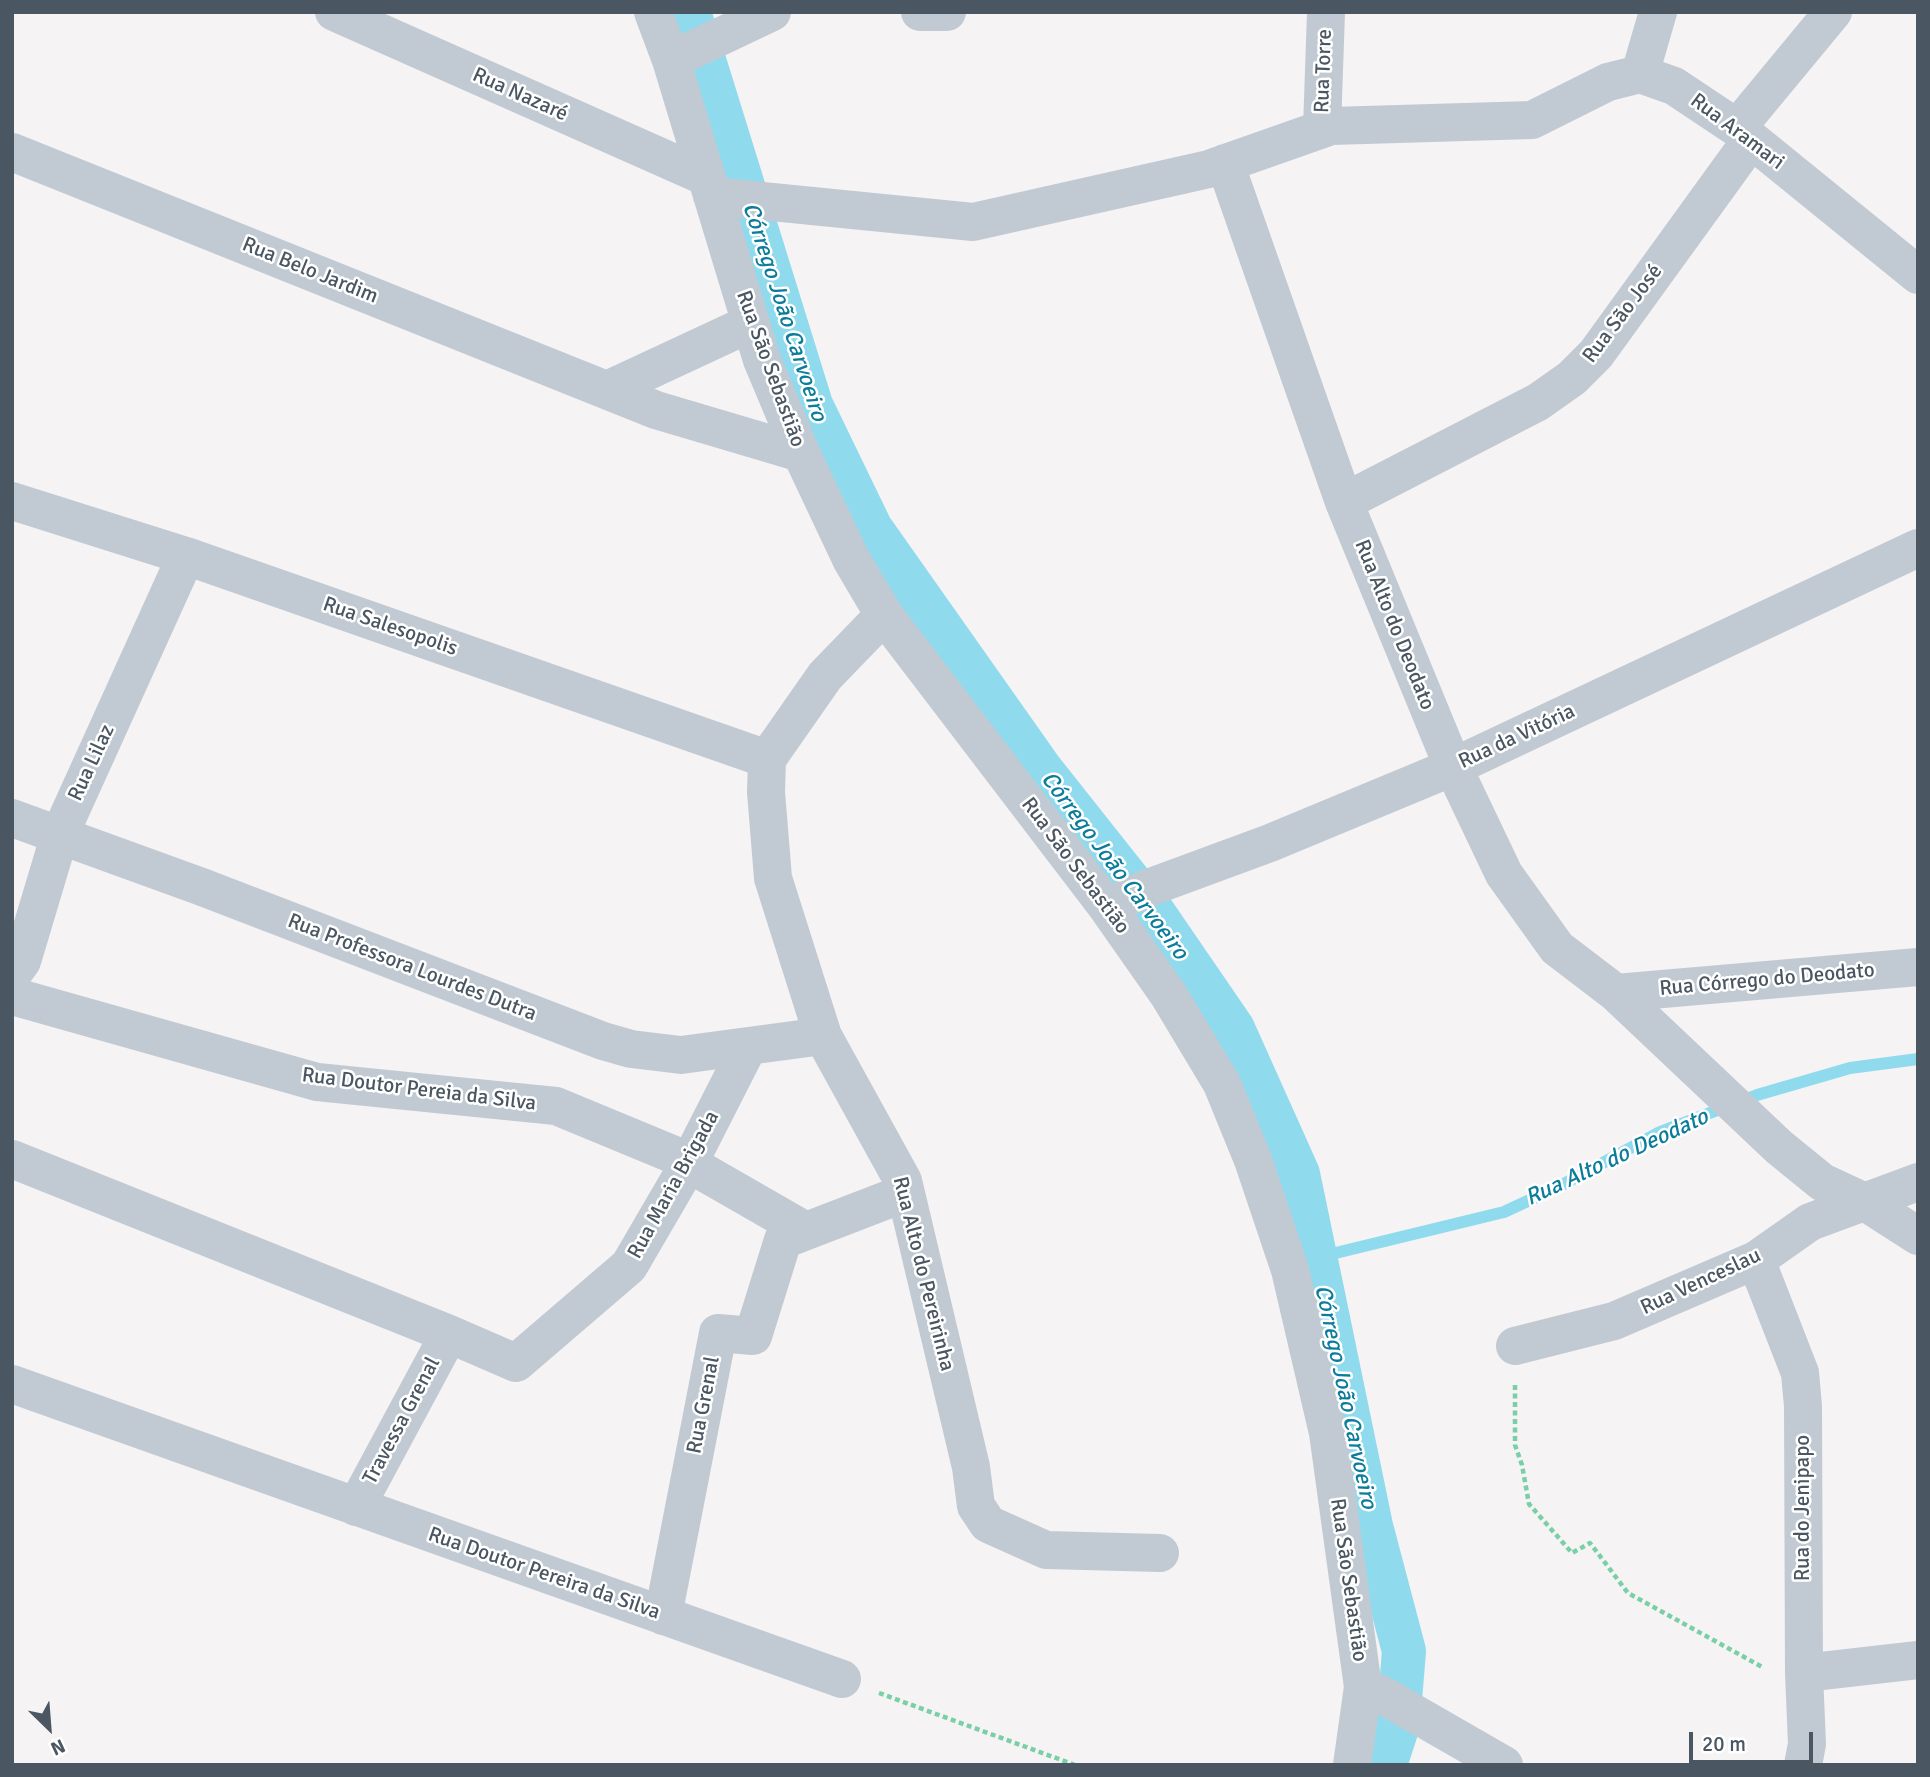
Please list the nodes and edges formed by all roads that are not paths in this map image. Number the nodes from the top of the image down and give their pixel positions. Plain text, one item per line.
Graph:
1 (334, 12) edge
2 (653, 12) edge
3 (772, 12) edge
4 (920, 12) edge
5 (947, 12) edge
6 (1326, 12) edge
7 (1658, 12) edge
8 (1833, 12) edge
9 (694, 50) junction
10 (1640, 74) junction
11 (1322, 129) junction
12 (1744, 134) junction
13 (12, 152) edge
14 (1225, 163) junction
15 (709, 186) junction
16 (1918, 275) edge
17 (751, 323) junction
18 (607, 390) junction
19 (801, 453) junction
20 (12, 501) edge
21 (1344, 502) junction
22 (1918, 548) edge
23 (186, 556) junction
24 (884, 615) junction
25 (767, 759) junction
26 (1452, 767) junction
27 (12, 818) edge
28 (60, 834) junction
29 (1127, 898) junction
30 (1918, 967) edge
31 (12, 975) edge
32 (1615, 993) junction
33 (12, 996) edge
34 (823, 1036) junction
35 (748, 1047) junction
36 (12, 1159) edge
37 (689, 1163) junction
38 (1918, 1182) edge
39 (905, 1193) junction
40 (1865, 1202) junction
41 (806, 1231) junction
42 (1918, 1236) edge
43 (1756, 1260) junction
44 (449, 1334) junction
45 (1515, 1346) road end
46 (12, 1384) edge
47 (356, 1507) junction
48 (1160, 1553) dead end
49 (663, 1616) junction
50 (1918, 1660) edge
51 (842, 1679) road end
52 (1804, 1682) junction
53 (1373, 1692) junction
54 (1352, 1765) edge
55 (1504, 1765) edge
56 (1803, 1765) edge

1 - 15 street, Rua Nazaré
2 - 9 street, Rua São Sebastião
3 - 9 street
4 - 5 street
6 - 11 street, Rua Torre
7 - 10 street
8 - 12 street, Rua São José
9 - 15 street, Rua São Sebastião
10 - 11 street, Rua Nazaré
10 - 12 street, Rua Aramari
11 - 14 street, Rua Nazaré
12 - 16 street, Rua Aramari
12 - 21 street, Rua São José
13 - 18 street, Rua Belo Jardim
14 - 15 street, Rua Nazaré
14 - 21 street, Rua Alto do Deodato
15 - 17 street, Rua São Sebastião
17 - 18 street
17 - 19 street, Rua São Sebastião
18 - 19 street, Rua Belo Jardim
19 - 24 street, Rua São Sebastião
20 - 23 street, Rua Salesopolis
21 - 26 street, Rua Alto do Deodato
22 - 26 street, Rua da Vitória
23 - 25 street, Rua Salesopolis
23 - 28 street, Rua Lilaz
24 - 25 street
24 - 29 street, Rua São Sebastião
25 - 34 street, Rua Alto do Pereirinha
26 - 29 street, Rua da Vitória
26 - 32 street, Rua Alto do Deodato
27 - 28 street, Rua Professora Lourdes Dutra
28 - 31 street, Rua Lilaz
28 - 35 street, Rua Professora Lourdes Dutra
29 - 53 street, Rua São Sebastião
30 - 32 street, Rua Córrego do Deodato
32 - 40 street, Rua Alto do Deodato
33 - 37 street, Rua Doutor Pereia da Silva
34 - 35 street, Rua Professora Lourdes Dutra
34 - 39 street, Rua Alto do Pereirinha
35 - 37 street, Rua Maria Brigada
36 - 44 street
37 - 41 street, Rua Doutor Pereia da Silva
37 - 44 street, Rua Maria Brigada
38 - 40 street, Rua Venceslau
39 - 41 street, Rua Grenal
39 - 48 street, Rua Alto do Pereirinha
40 - 42 street, Rua Alto do Deodato
40 - 43 street, Rua Venceslau
41 - 49 street, Rua Grenal
43 - 45 street, Rua Venceslau
43 - 52 street, Rua do Jenipapo
44 - 47 street, Travessa Grenal
46 - 47 street, Rua Doutor Pereira da Silva
47 - 49 street, Rua Doutor Pereira da Silva
49 - 51 street, Rua Doutor Pereira da Silva
50 - 52 street
52 - 56 street, Rua do Jenipapo
53 - 54 street, Rua São Sebastião
53 - 55 street

